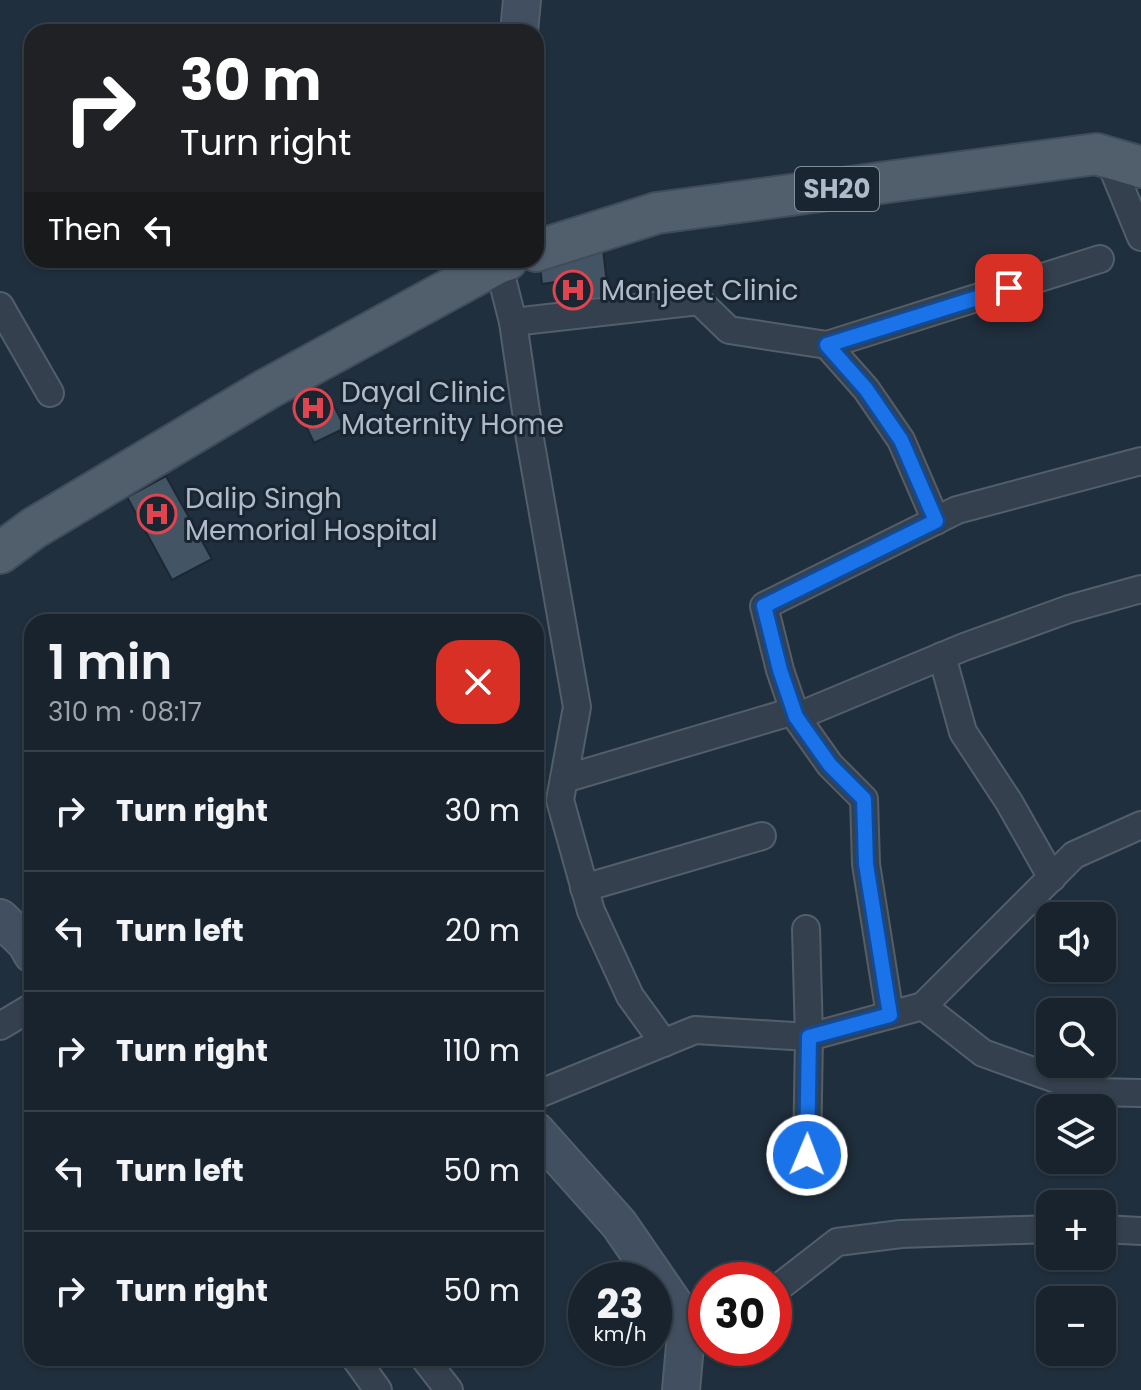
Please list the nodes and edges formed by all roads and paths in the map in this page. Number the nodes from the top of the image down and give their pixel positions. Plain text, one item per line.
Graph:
1 (522, 0) edge
2 (519, 24) edge
3 (1124, 162) edge
4 (1141, 237) edge
5 (544, 248) edge
6 (1100, 259) dead end
7 (488, 268) edge
8 (502, 268) edge
9 (0, 306) edge
10 (513, 322) junction
11 (827, 345) junction
12 (50, 393) dead end
13 (1141, 461) edge
14 (936, 521) junction
15 (0, 553) edge
16 (1141, 589) edge
17 (942, 656) junction
18 (795, 714) junction
19 (564, 779) junction
20 (1141, 825) edge
21 (762, 836) dead end
22 (1052, 878) junction
23 (584, 888) junction
24 (0, 918) edge
25 (806, 929) dead end
26 (24, 941) edge
27 (923, 1006) junction
28 (24, 1012) edge
29 (890, 1015) junction
30 (0, 1026) edge
31 (809, 1037) junction
32 (664, 1043) junction
33 (544, 1092) edge
34 (1141, 1093) edge
35 (544, 1140) edge
36 (807, 1155) dead end
37 (1036, 1229) edge
38 (1116, 1230) edge
39 (1141, 1231) edge
40 (792, 1277) edge
41 (688, 1337) edge
42 (361, 1366) edge
43 (430, 1366) edge
44 (378, 1390) edge
45 (449, 1390) edge

1 - 2 street
3 - 4 street
3 - 5 main road, SH20
6 - 11 street
7 - 15 main road
8 - 10 street
9 - 12 street
10 - 11 street
10 - 19 street
11 - 14 street
13 - 14 street
14 - 18 street
16 - 17 street
17 - 18 street
17 - 22 street
18 - 19 street
18 - 29 street
19 - 23 street
20 - 22 street
21 - 23 street
22 - 27 street
23 - 32 street
24 - 26 street
25 - 31 street
27 - 29 street
27 - 34 street
28 - 30 street
29 - 31 street
31 - 32 street
31 - 36 street
32 - 33 street
35 - 41 street
37 - 40 street
38 - 39 street
42 - 44 street
43 - 45 street

